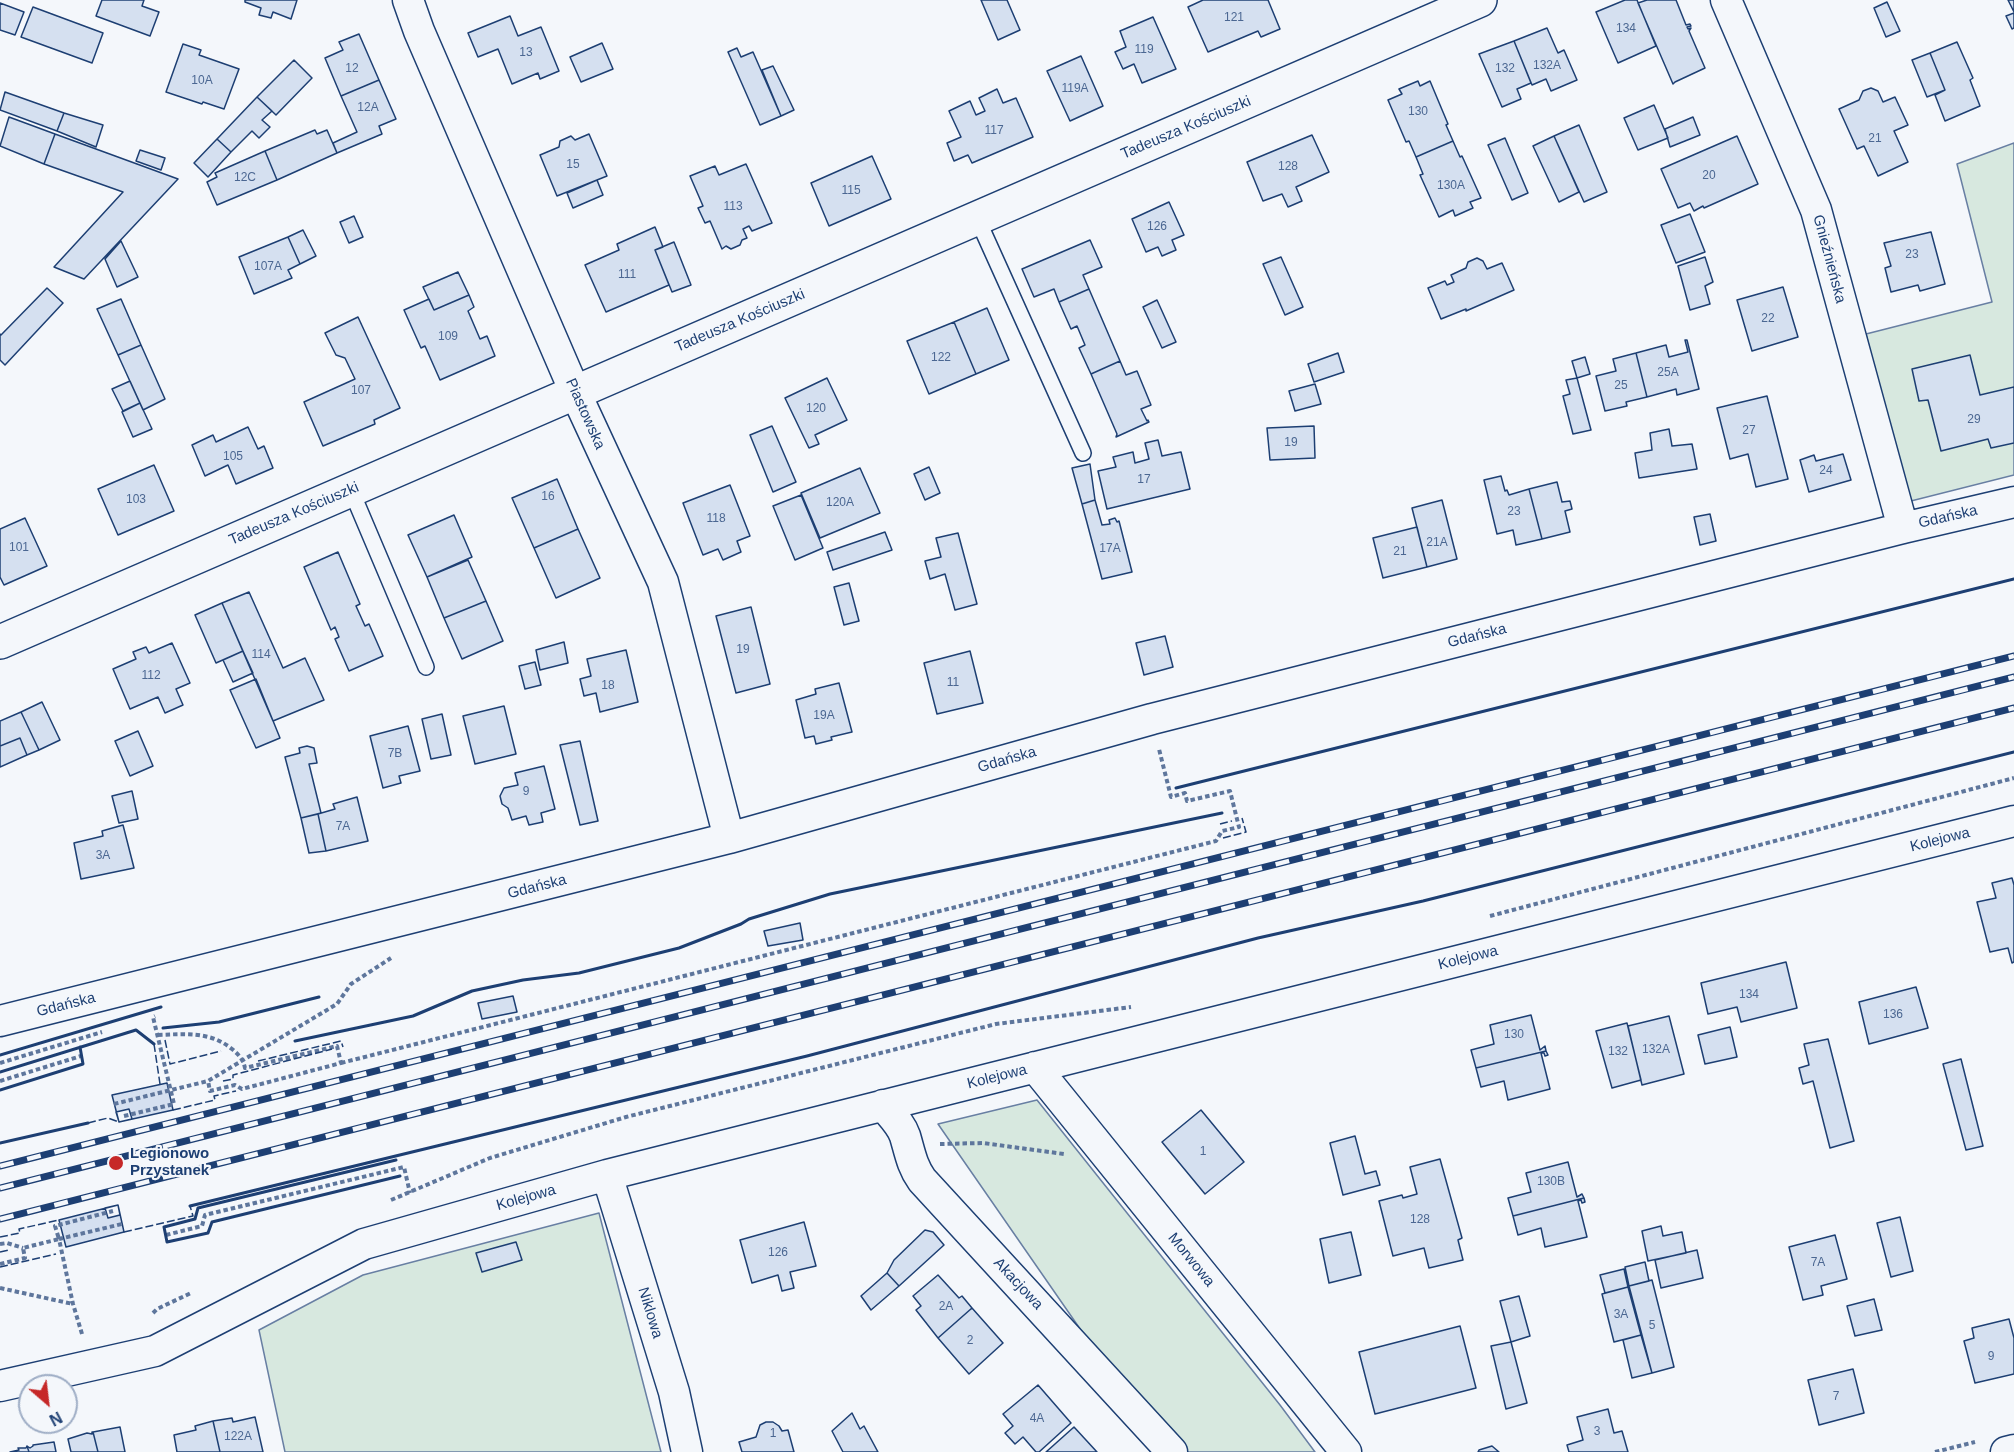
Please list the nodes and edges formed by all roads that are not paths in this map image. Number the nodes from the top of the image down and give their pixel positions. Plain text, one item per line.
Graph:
1 (408, 0) edge
2 (1480, 0) edge
3 (1726, 0) edge
4 (977, 218) junction
5 (575, 392) junction
6 (1083, 453) dead end
7 (351, 490) junction
8 (2014, 502) edge
9 (1903, 528) junction
10 (0, 642) edge
11 (426, 667) dead end
12 (2014, 821) edge
13 (729, 838) junction
14 (0, 1021) edge
15 (1035, 1067) junction
16 (883, 1105) junction
17 (607, 1175) junction
18 (0, 1386) edge
19 (2014, 1450) edge
20 (687, 1452) edge
21 (1172, 1452) edge
22 (1346, 1452) edge
23 (2006, 1452) edge

1 - 5 street, Piastowska
2 - 4 street, Tadeusza Kościuszki
3 - 9 street, Gnieźnieńska
4 - 5 street, Tadeusza Kościuszki
4 - 6 lane
5 - 7 street, Tadeusza Kościuszki
5 - 13 street, Piastowska
7 - 10 street, Tadeusza Kościuszki
7 - 11 lane
8 - 9 street, Gdańska
9 - 13 street, Gdańska
12 - 15 street, Kolejowa
13 - 14 street, Gdańska
15 - 16 street, Kolejowa
15 - 22 street, Morwowa
16 - 17 street, Kolejowa
16 - 21 street, Akacjowa
17 - 18 street, Kolejowa
17 - 20 street, Niklowa
19 - 23 street

